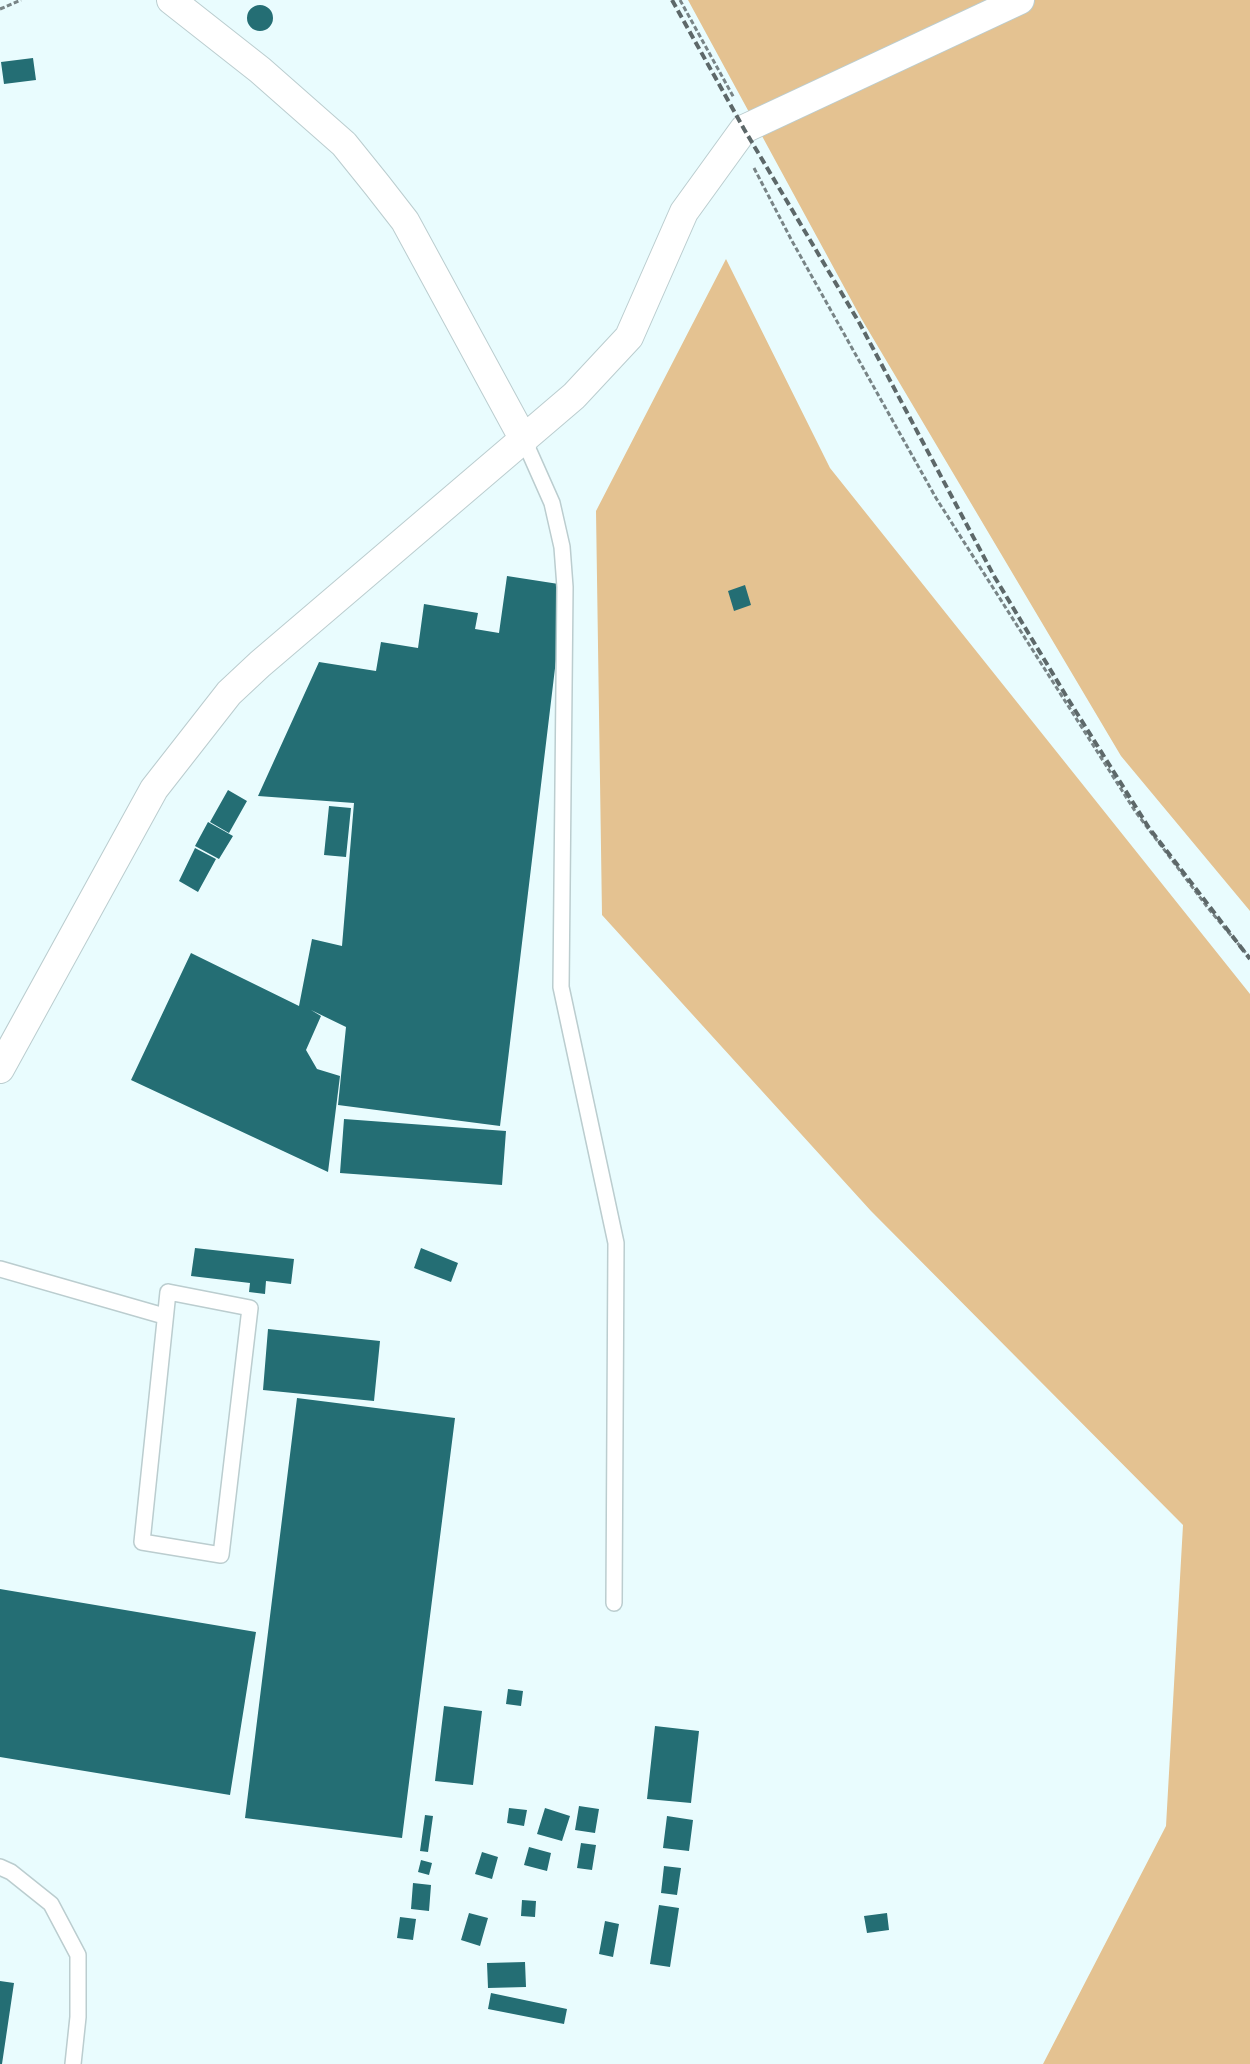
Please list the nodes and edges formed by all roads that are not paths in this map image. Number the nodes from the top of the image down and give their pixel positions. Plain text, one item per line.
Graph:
1 (171, 0) edge
2 (1020, 0) edge
3 (524, 440) junction
4 (0, 1069) edge
5 (0, 1269) edge
6 (164, 1316) junction
7 (614, 1603) dead end
8 (0, 1867) edge
9 (73, 2064) edge

1 - 3 street
2 - 3 street
3 - 4 street
3 - 7 lane
5 - 6 lane
6 - 6 lane
8 - 9 lane

